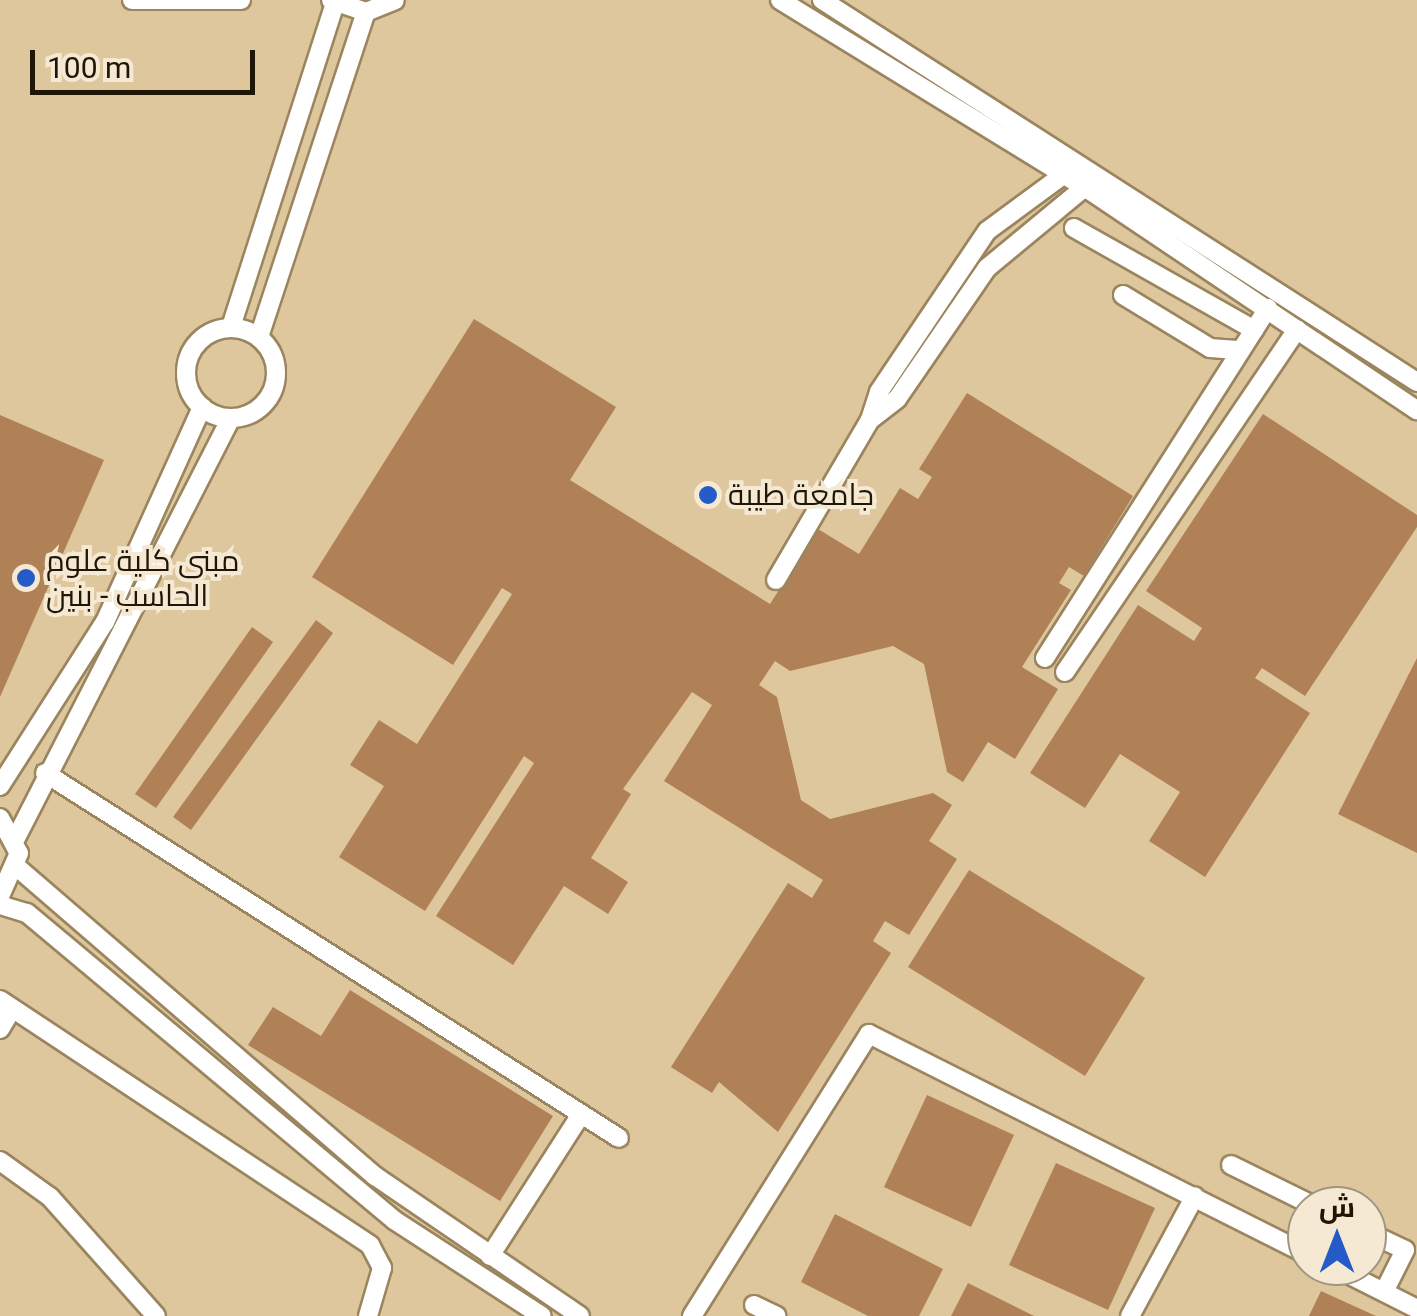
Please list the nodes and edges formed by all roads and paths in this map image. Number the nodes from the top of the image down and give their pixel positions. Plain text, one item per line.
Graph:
1 (132, 0) edge
2 (241, 0) edge
3 (395, 0) edge
4 (780, 0) edge
5 (822, 0) edge
6 (333, 2) edge
7 (366, 12) junction
8 (1062, 175) junction
9 (1084, 188) junction
10 (1074, 228) dead end
11 (1123, 295) dead end
12 (1268, 308) junction
13 (231, 327) junction
14 (1297, 329) junction
15 (1254, 330) junction
16 (259, 337) junction
17 (1241, 350) junction
18 (1417, 382) edge
19 (202, 407) junction
20 (1417, 410) edge
21 (230, 419) junction
22 (870, 420) junction
23 (776, 580) dead end
24 (1045, 658) dead end
25 (1065, 672) dead end
26 (45, 773) junction
27 (0, 786) edge
28 (0, 818) edge
29 (16, 838) junction
30 (18, 868) junction
31 (0, 896) edge
32 (0, 905) edge
33 (142, 978) junction
34 (126, 997) junction
35 (6, 1005) edge
36 (0, 1029) edge
37 (581, 1114) junction
38 (619, 1138) dead end
39 (0, 1161) edge
40 (1231, 1166) dead end
41 (1287, 1193) edge
42 (1194, 1196) junction
43 (1387, 1241) edge
44 (1287, 1244) edge
45 (490, 1256) junction
46 (1372, 1286) edge
47 (1384, 1292) junction
48 (754, 1305) dead end
49 (1417, 1309) edge
50 (156, 1316) edge
51 (368, 1316) edge
52 (542, 1316) edge
53 (580, 1316) edge
54 (692, 1316) edge
55 (777, 1316) edge
56 (1130, 1316) edge

1 - 2 street
3 - 7 street
4 - 8 street
5 - 18 street
6 - 7 street
6 - 13 street
7 - 16 street
8 - 9 street
8 - 22 street
9 - 12 street
9 - 22 street
10 - 15 street
11 - 17 street
12 - 14 street
12 - 15 street
13 - 16 street
13 - 19 street
14 - 20 street
14 - 25 street
15 - 17 street
16 - 21 street
17 - 24 street
19 - 21 street
19 - 27 street
21 - 26 street
22 - 23 street
26 - 29 street
26 - 37 street
28 - 29 street
29 - 30 street
30 - 31 street
30 - 33 street
32 - 34 street
33 - 34 street
33 - 45 street
34 - 52 street
35 - 36 street
35 - 51 street
37 - 38 street
37 - 45 street
39 - 50 street
40 - 41 street
42 - 44 street
42 - 54 street
42 - 56 street
43 - 47 street
45 - 53 street
46 - 47 street
47 - 49 street
48 - 55 street

